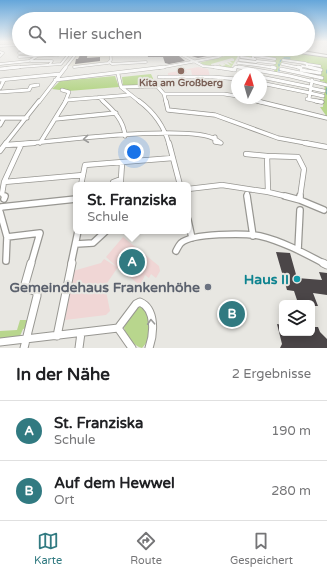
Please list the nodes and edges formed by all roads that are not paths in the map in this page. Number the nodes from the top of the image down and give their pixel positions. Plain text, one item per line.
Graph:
1 (19, 57) edge
2 (37, 57) edge
3 (66, 57) edge
4 (73, 57) edge
5 (111, 57) edge
6 (186, 57) edge
7 (214, 57) edge
8 (211, 58) joint
9 (190, 59) junction
10 (275, 59) dead end
11 (203, 60) junction
12 (283, 60) dead end
13 (29, 61) junction
14 (257, 61) junction
15 (24, 62) junction
16 (109, 62) junction
17 (146, 62) dead end
18 (194, 62) junction
19 (18, 63) junction
20 (275, 63) dead end
21 (0, 64) edge
22 (282, 64) dead end
23 (49, 65) junction
24 (18, 67) junction
25 (74, 67) dead end
26 (212, 68) junction
27 (255, 68) edge
28 (275, 68) dead end
29 (0, 69) edge
30 (231, 69) edge
31 (281, 69) dead end
32 (301, 69) junction
33 (267, 72) edge
34 (60, 74) junction
35 (118, 74) junction
36 (159, 77) dead end
37 (213, 77) junction
38 (72, 78) junction
39 (231, 78) edge
40 (267, 78) edge
41 (299, 78) junction
42 (322, 78) dead end
43 (0, 80) edge
44 (4, 80) junction
45 (55, 80) junction
46 (311, 81) junction
47 (267, 84) edge
48 (38, 85) dead end
49 (325, 85) edge
50 (122, 87) junction
51 (310, 87) junction
52 (0, 88) edge
53 (62, 90) dead end
54 (324, 91) dead end
55 (0, 92) edge
56 (310, 93) junction
57 (164, 94) junction
58 (130, 95) junction
59 (231, 95) edge
60 (323, 96) dead end
61 (99, 97) junction
62 (67, 100) junction
63 (322, 102) dead end
64 (267, 103) edge
65 (116, 113) junction
66 (2, 118) edge
67 (27, 118) junction
68 (327, 118) edge
69 (55, 119) junction
70 (0, 125) edge
71 (166, 133) junction
72 (125, 136) junction
73 (215, 137) dead end
74 (40, 143) junction
75 (6, 145) junction
76 (21, 145) junction
77 (327, 147) edge
78 (0, 151) edge
79 (246, 154) dead end
80 (267, 156) junction
81 (173, 158) junction
82 (122, 163) junction
83 (83, 175) junction
84 (121, 179) joint
85 (4, 182) junction
86 (82, 182) edge
87 (113, 182) edge
88 (179, 182) edge
89 (191, 189) edge
90 (268, 192) junction
91 (247, 194) dead end
92 (4, 199) dead end
93 (73, 200) edge
94 (300, 200) junction
95 (0, 210) edge
96 (300, 210) dead end
97 (324, 210) dead end
98 (78, 234) edge
99 (103, 234) edge
100 (191, 234) edge
101 (253, 236) junction
102 (7, 237) junction
103 (192, 238) junction
104 (76, 244) junction
105 (298, 250) junction
106 (176, 251) dead end
107 (6, 261) dead end
108 (327, 265) edge
109 (118, 328) junction
110 (82, 333) junction
111 (57, 336) junction
112 (27, 339) junction
113 (0, 342) edge
114 (24, 348) edge
115 (79, 348) edge
116 (132, 348) edge
117 (149, 348) edge

1 - 15 street
2 - 13 street
3 - 23 street
4 - 34 street
5 - 16 street
6 - 9 street
7 - 8 street
8 - 11 street
9 - 11 street
9 - 18 street
10 - 14 street
11 - 18 street
12 - 32 street
13 - 15 street
13 - 23 street
14 - 14 street
14 - 20 street
14 - 27 street
14 - 28 street
15 - 19 street
16 - 17 street
16 - 25 street
18 - 26 street
18 - 35 street
19 - 21 street
19 - 24 street
22 - 32 street
23 - 24 street
24 - 29 street
26 - 30 street
26 - 37 street
31 - 32 street
32 - 32 street
32 - 41 street
32 - 42 street
33 - 41 street
34 - 38 street
34 - 44 street
34 - 45 street
35 - 38 street
35 - 50 street
36 - 37 street
37 - 39 street
38 - 45 street
40 - 51 street
41 - 46 street
43 - 44 street
44 - 52 street
45 - 67 street
46 - 49 street
46 - 51 street
47 - 56 street
48 - 55 street
50 - 57 street
50 - 58 street
51 - 54 street
51 - 56 street
53 - 62 street
56 - 60 street
56 - 63 street
57 - 59 street
57 - 77 street
58 - 61 street
58 - 71 street
61 - 62 street
61 - 65 street
62 - 69 street
64 - 68 street
65 - 69 street
65 - 72 street
66 - 67 street
66 - 70 street
67 - 75 street
69 - 74 street
71 - 72 street
71 - 73 street
71 - 81 street
72 -> 74 street
74 - 76 street
75 - 76 street
75 - 78 street
76 - 85 street
79 - 80 street
80 - 90 street
80 - 94 street
81 - 82 street
81 - 88 street
82 - 83 street
82 - 84 street
83 - 85 street
83 - 86 street
84 - 87 street
85 - 92 street
89 - 90 street
90 - 94 street
91 - 101 street
93 - 95 street
94 - 97 street
95 - 102 street
96 - 105 street
98 - 104 street
99 - 104 street
100 - 103 street
101 - 103 street
101 - 105 street
102 - 107 street
102 - 112 street
103 - 106 street
104 - 111 street
105 - 108 street
109 - 110 street
109 - 116 street
117 -> 109 street
110 - 111 street
110 - 115 street
111 - 112 street
112 - 113 street
112 - 114 street

